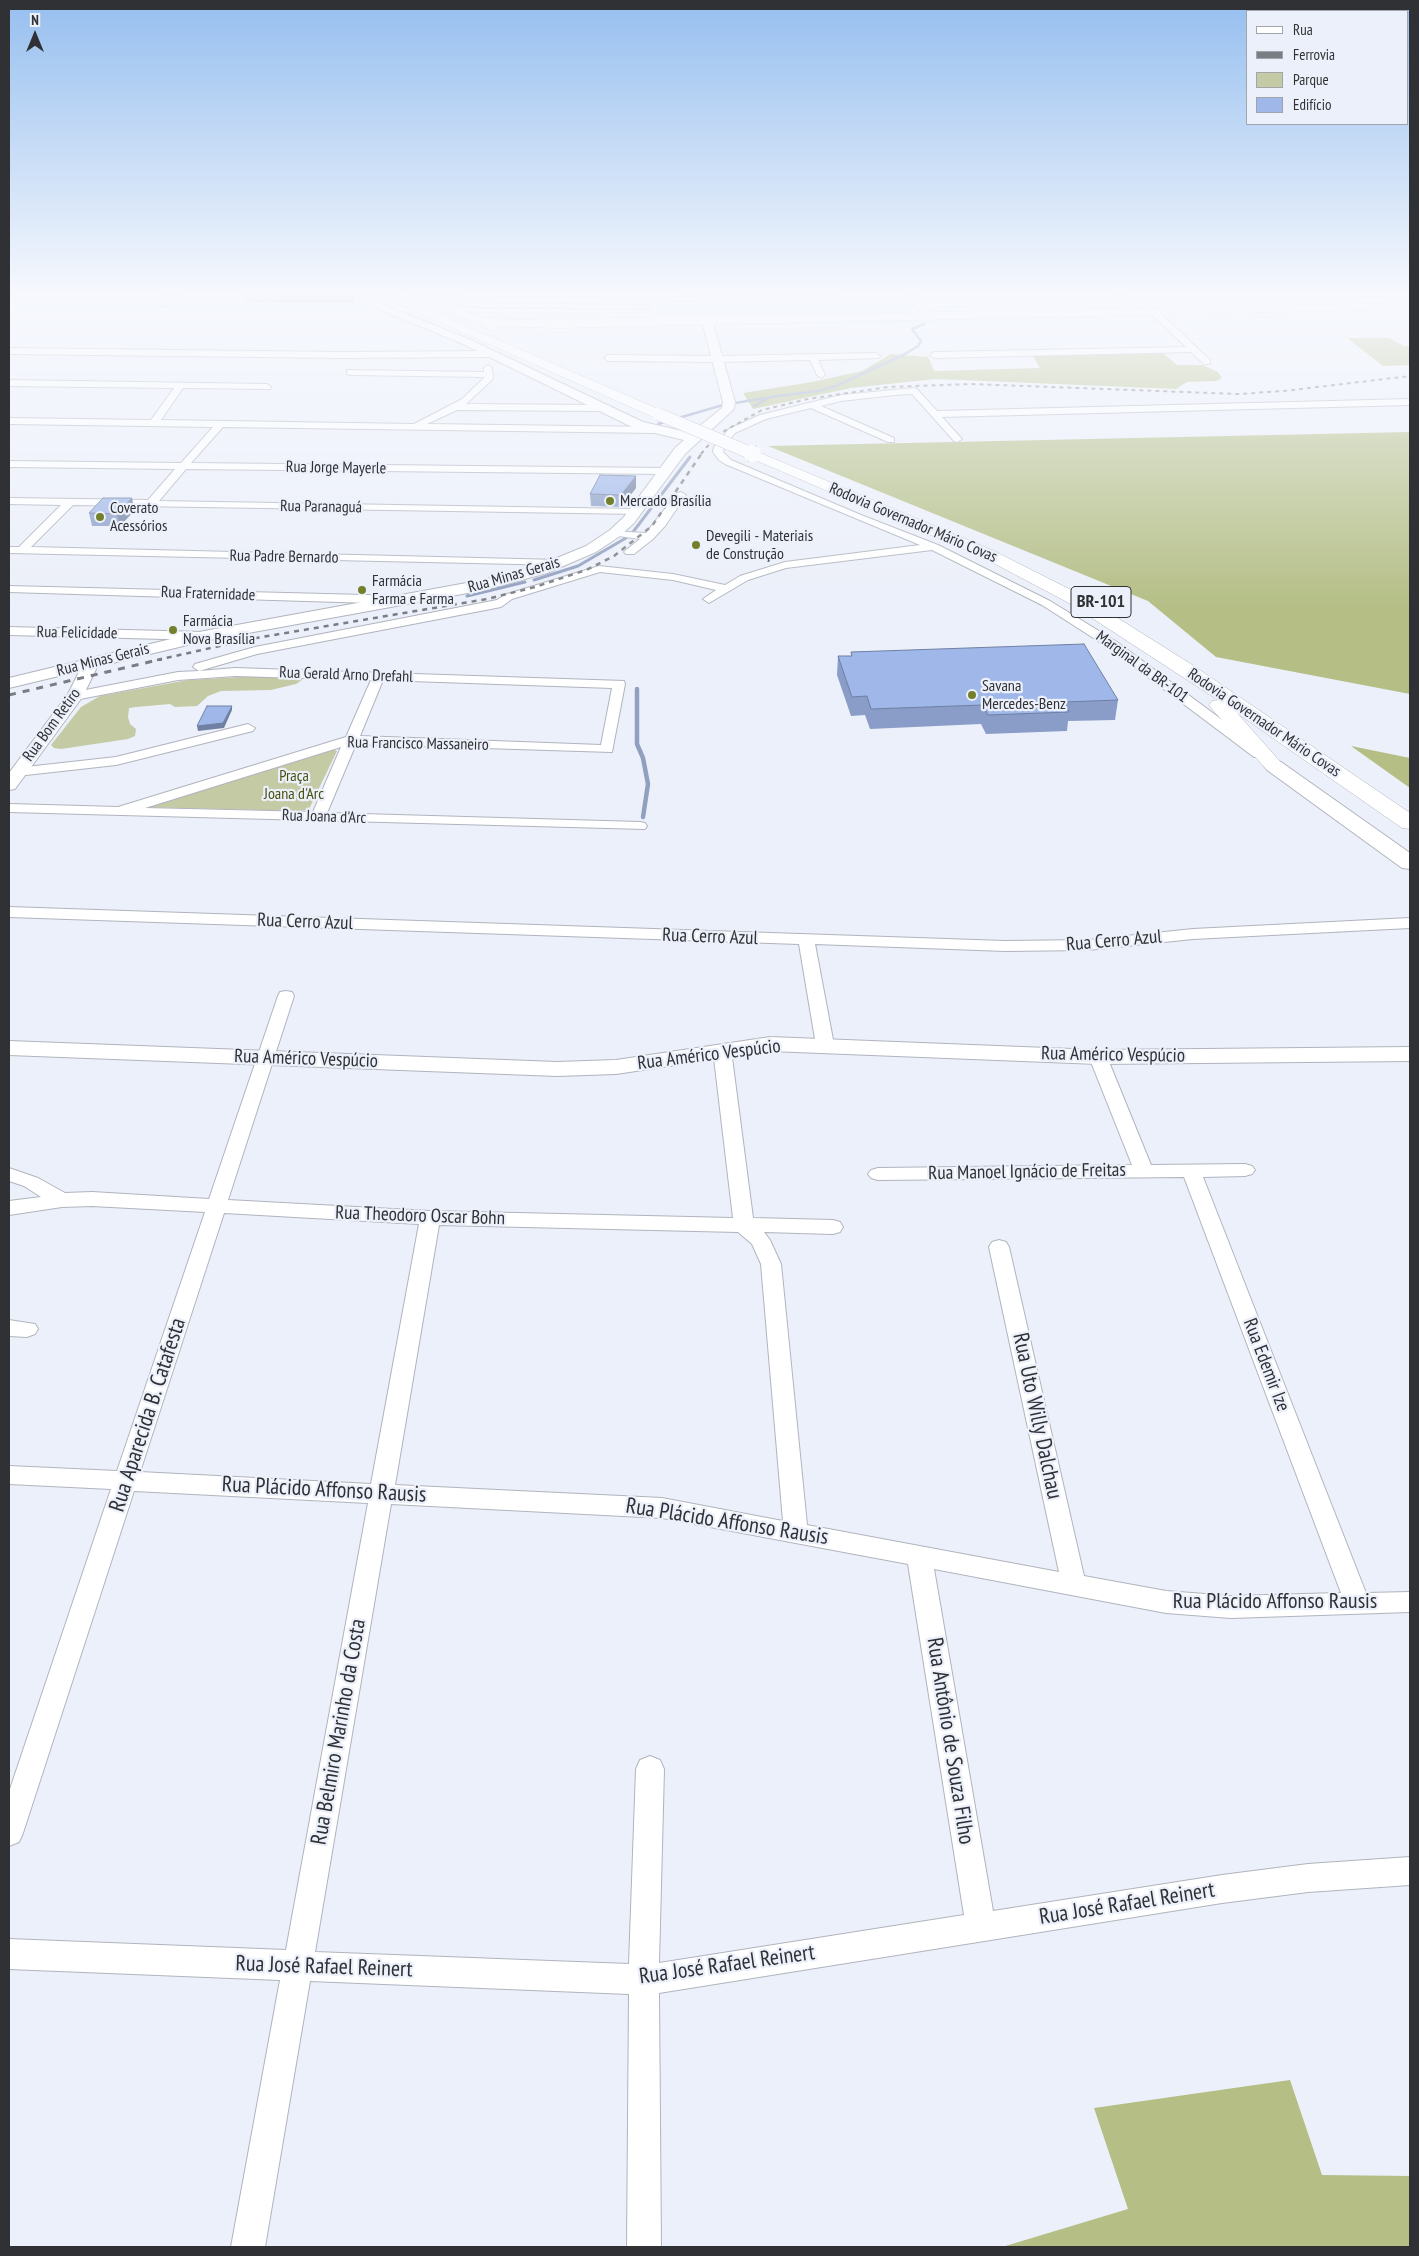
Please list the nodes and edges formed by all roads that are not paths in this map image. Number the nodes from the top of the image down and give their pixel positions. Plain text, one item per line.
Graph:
1 (171, 398) edge
2 (468, 398) edge
3 (584, 398) edge
4 (622, 398) edge
5 (640, 398) edge
6 (728, 398) edge
7 (840, 398) edge
8 (920, 398) edge
9 (1410, 402) edge
10 (810, 404) junction
11 (457, 407) junction
12 (604, 408) junction
13 (934, 414) junction
14 (9, 421) edge
15 (154, 423) junction
16 (220, 424) junction
17 (411, 427) junction
18 (655, 430) junction
19 (698, 434) junction
20 (957, 439) dead end
21 (891, 440) dead end
22 (758, 453) junction
23 (9, 464) edge
24 (183, 466) junction
25 (664, 471) junction
26 (681, 495) dead end
27 (9, 501) edge
28 (70, 502) junction
29 (150, 504) junction
30 (634, 512) junction
31 (615, 533) junction
32 (649, 537) junction
33 (934, 547) junction
34 (9, 550) edge
35 (22, 550) junction
36 (630, 552) dead end
37 (560, 563) junction
38 (785, 565) joint
39 (599, 569) joint
40 (522, 576) junction
41 (725, 588) junction
42 (9, 589) edge
43 (538, 590) junction
44 (709, 599) dead end
45 (407, 600) junction
46 (9, 631) edge
47 (204, 636) junction
48 (229, 657) junction
49 (90, 663) junction
50 (1187, 670) junction
51 (235, 672) junction
52 (379, 676) junction
53 (156, 679) junction
54 (9, 683) edge
55 (75, 696) junction
56 (248, 728) dead end
57 (351, 740) junction
58 (607, 749) joint
59 (1274, 766) junction
60 (13, 779) edge
61 (1410, 807) edge
62 (9, 808) edge
63 (119, 811) junction
64 (318, 817) junction
65 (1410, 823) edge
66 (640, 826) dead end
67 (1410, 863) edge
68 (9, 912) edge
69 (1410, 923) edge
70 (806, 940) junction
71 (286, 996) dead end
72 (825, 1045) junction
73 (9, 1048) edge
74 (722, 1050) junction
75 (1410, 1054) edge
76 (1098, 1057) junction
77 (266, 1058) junction
78 (1245, 1170) dead end
79 (1144, 1171) junction
80 (1191, 1171) junction
81 (9, 1174) edge
82 (878, 1174) dead end
83 (62, 1200) junction
84 (217, 1206) junction
85 (9, 1208) edge
86 (430, 1218) junction
87 (744, 1226) junction
88 (833, 1227) dead end
89 (999, 1247) dead end
90 (9, 1475) edge
91 (126, 1481) junction
92 (381, 1493) junction
93 (796, 1532) junction
94 (919, 1555) junction
95 (1074, 1585) junction
96 (1410, 1602) edge
97 (1358, 1604) junction
98 (650, 1769) dead end
99 (9, 1833) edge
100 (1410, 1871) edge
101 (981, 1927) junction
102 (9, 1954) edge
103 (298, 1966) junction
104 (644, 1980) junction
105 (248, 2247) edge
106 (644, 2247) edge

1 - 15 street
2 - 11 street
3 - 12 main road
4 - 22 main road, Rodovia Governador Mário Covas / BR-101, bridge
5 - 22 main road, Rodovia Governador Mário Covas / BR-101
6 - 19 main road, Rua Minas Gerais
7 - 10 street
8 - 13 street
9 - 13 street
10 - 21 street
10 - 33 street, Marginal da BR-101
11 - 12 street
11 - 17 street
12 - 18 main road
13 - 20 street
14 - 15 street
15 - 16 street
16 - 17 street
16 - 24 street
17 - 18 street
18 - 19 main road
19 - 25 main road, Rua Minas Gerais
22 - 50 main road, Rodovia Governador Mário Covas / BR-101
22 - 61 main road, Rodovia Governador Mário Covas / BR-101
23 - 24 street, Rua Jorge Mayerle
24 - 25 street, Rua Jorge Mayerle
24 - 29 street
25 - 30 main road, Rua Minas Gerais
26 - 32 street
27 - 28 street, Rua Paranaguá
28 - 29 street, Rua Paranaguá
28 - 35 street
29 - 30 street, Rua Paranaguá
30 - 31 main road, Rua Minas Gerais
31 - 32 street
31 - 37 main road, Rua Minas Gerais
32 - 36 street
33 - 38 street
33 - 59 street, Marginal da BR-101
34 - 35 street, Rua Padre Bernardo
35 - 37 street, Rua Padre Bernardo
37 - 40 main road, Rua Minas Gerais
38 - 41 street
39 - 41 street
39 - 43 street
40 - 43 street
40 - 45 main road, Rua Minas Gerais
41 - 44 street
42 - 45 street, Rua Fraternidade
43 - 48 street
45 - 47 main road, Rua Minas Gerais
46 - 47 street, Rua Felicidade
47 - 49 main road, Rua Minas Gerais
48 - 51 street
48 - 53 street
49 - 54 main road, Rua Minas Gerais
49 - 55 street, Rua Bom Retiro
50 - 59 main road
50 - 65 main road, Rodovia Governador Mário Covas / BR-101
51 - 52 street, Rua Gerald Arno Drefahl
51 - 53 street, Rua Gerald Arno Drefahl
52 - 57 street
52 - 58 street, Rua Gerald Arno Drefahl
53 - 55 street, Rua Gerald Arno Drefahl
55 - 60 street, Rua Bom Retiro
56 - 60 street
57 - 58 street, Rua Francisco Massaneiro
57 - 63 street, Rua Francisco Massaneiro
57 - 64 street
59 - 67 main road, Marginal da BR-101
62 - 63 street, Rua Joana d'Arc
63 - 64 street, Rua Joana d'Arc
64 - 66 street, Rua Joana d'Arc
68 - 70 street, Rua Cerro Azul
69 - 70 street, Rua Cerro Azul
70 - 72 street
71 - 77 street, Rua Aparecida B. Catafesta
72 - 74 street, Rua Américo Vespúcio
72 - 76 street, Rua Américo Vespúcio
73 - 77 street, Rua Américo Vespúcio
74 - 77 street, Rua Américo Vespúcio
74 - 87 street
75 - 76 street, Rua Américo Vespúcio
76 - 79 street, Rua Manoel Ignácio de Freitas
77 - 84 street, Rua Aparecida B. Catafesta
78 - 80 street
79 - 80 street
79 - 82 street, Rua Manoel Ignácio de Freitas
80 - 97 street, Rua Edemir Ize
81 - 83 street
83 - 84 street, Rua Theodoro Oscar Bohn
83 - 85 street, Rua Theodoro Oscar Bohn
84 - 86 street, Rua Theodoro Oscar Bohn
84 - 91 street, Rua Aparecida B. Catafesta
86 - 87 street, Rua Theodoro Oscar Bohn
86 - 92 street, Rua Belmiro Marinho da Costa
87 - 88 street, Rua Theodoro Oscar Bohn
87 - 93 street
89 - 95 street, Rua Uto Willy Dalchau
90 - 91 street, Rua Plácido Affonso Rausis
91 - 92 street, Rua Plácido Affonso Rausis
91 - 99 street, Rua Aparecida B. Catafesta
92 - 93 street, Rua Plácido Affonso Rausis
92 - 103 street, Rua Belmiro Marinho da Costa
93 - 94 street, Rua Plácido Affonso Rausis
94 - 95 street, Rua Plácido Affonso Rausis
94 - 101 street, Rua Antônio de Souza Filho
95 - 97 street, Rua Plácido Affonso Rausis
96 - 97 street, Rua Plácido Affonso Rausis
98 - 104 street
100 - 101 street, Rua José Rafael Reinert
101 - 104 street, Rua José Rafael Reinert
102 - 103 street, Rua José Rafael Reinert
103 - 104 street, Rua José Rafael Reinert
103 - 105 street, Rua Belmiro Marinho da Costa
104 - 106 street

